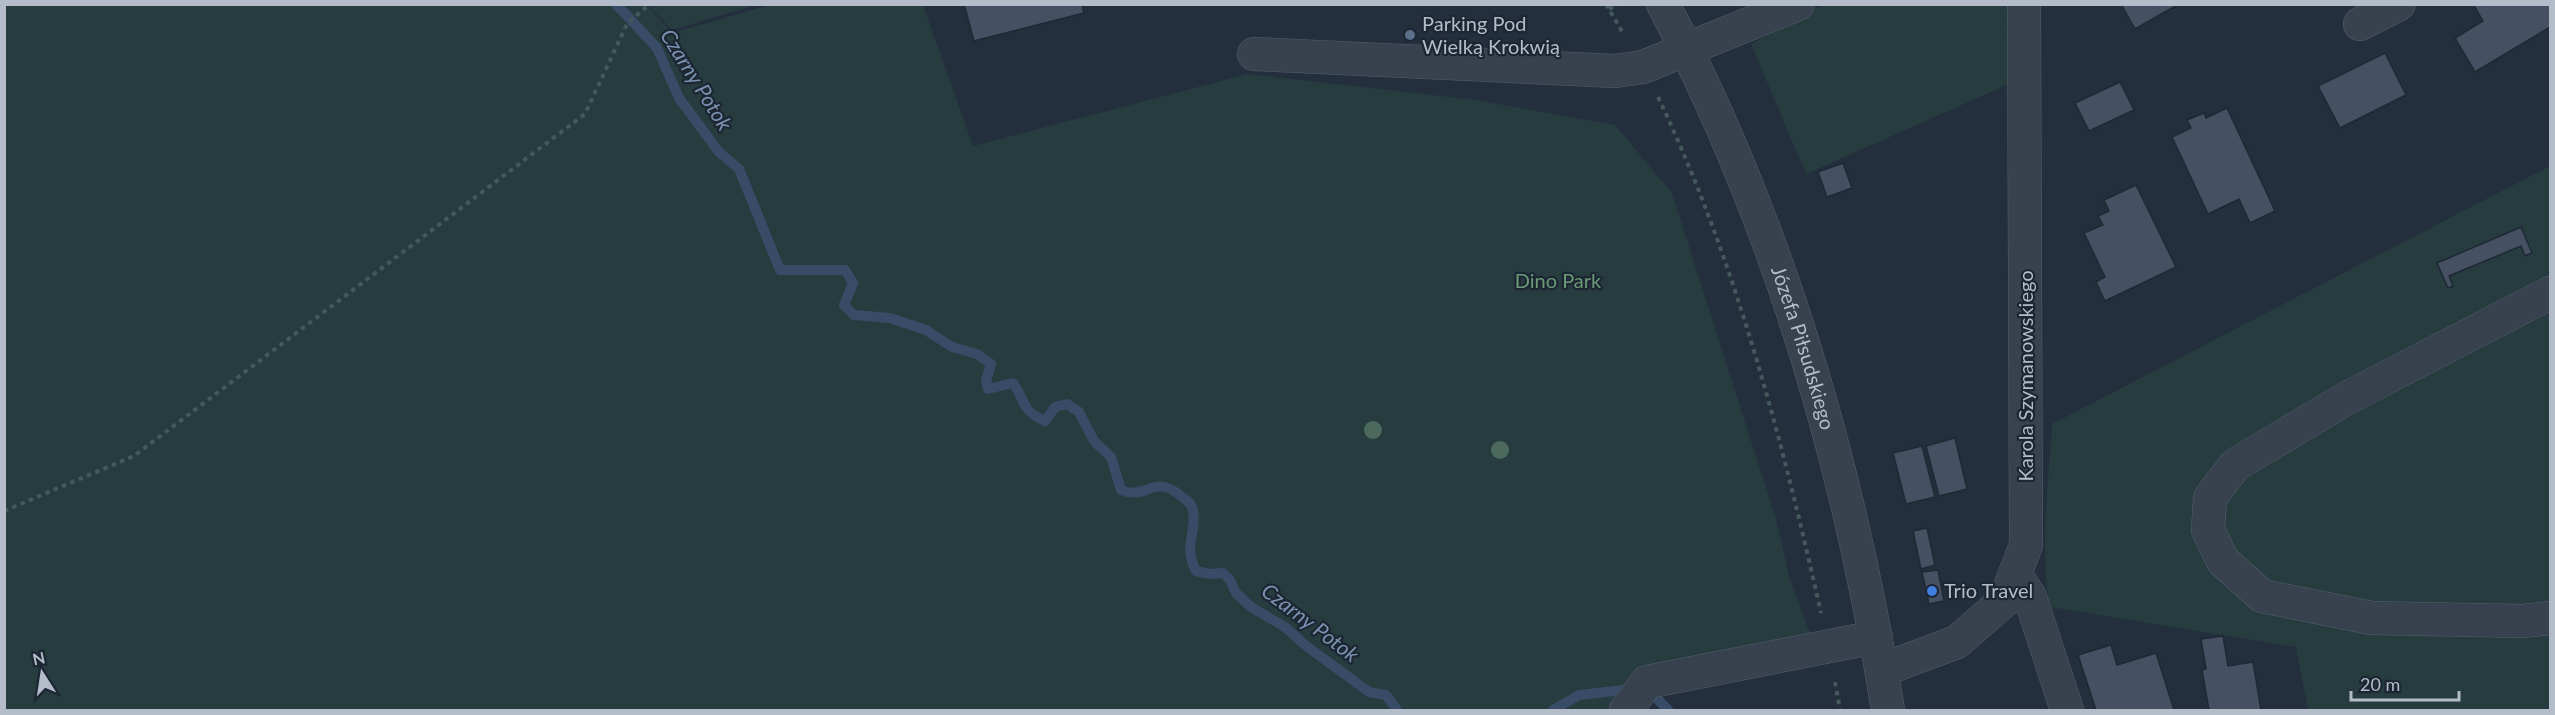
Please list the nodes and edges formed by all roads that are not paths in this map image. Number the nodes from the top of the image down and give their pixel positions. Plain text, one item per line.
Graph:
1 (1663, 4) edge
2 (1798, 4) edge
3 (2024, 4) edge
4 (2399, 4) edge
5 (2360, 24) dead end
6 (1684, 48) junction
7 (1254, 54) dead end
8 (2550, 292) edge
9 (2015, 574) junction
10 (2550, 618) edge
11 (1876, 637) junction
12 (1882, 670) junction
13 (1626, 711) edge
14 (1888, 711) edge
15 (2067, 711) edge

1 - 6 street, Józefa Piłsudskiego
2 - 6 street
3 - 9 street, Karola Szymanowskiego
4 - 5 street
6 - 7 street
6 - 11 street, Józefa Piłsudskiego
8 - 10 street
9 - 12 street, Karola Szymanowskiego
9 - 15 street
11 - 12 street, Józefa Piłsudskiego
11 - 13 street
12 - 14 street, Józefa Piłsudskiego

